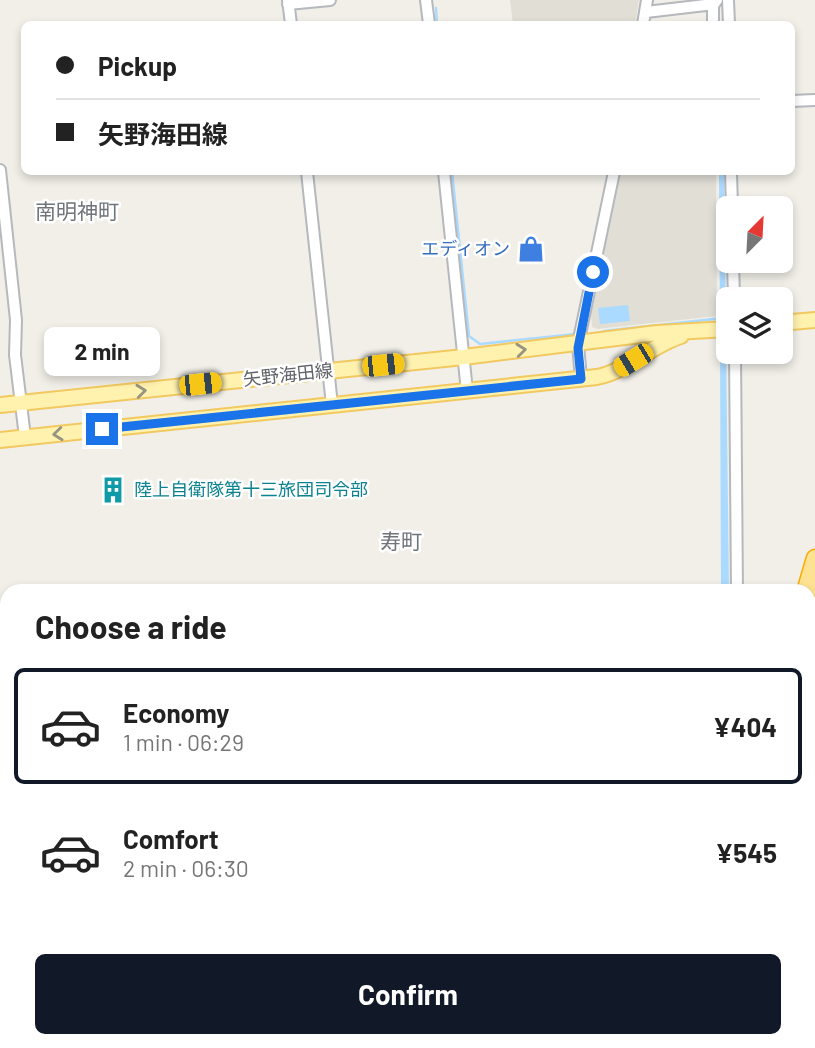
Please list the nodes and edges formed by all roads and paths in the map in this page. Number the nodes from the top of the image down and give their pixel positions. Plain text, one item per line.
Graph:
1 (330, 0) edge
2 (426, 0) edge
3 (728, 0) edge
4 (715, 1) edge
5 (288, 2) edge
6 (646, 6) edge
7 (291, 21) edge
8 (429, 21) edge
9 (713, 21) edge
10 (729, 21) edge
11 (815, 100) edge
12 (795, 101) edge
13 (0, 170) edge
14 (307, 175) edge
15 (444, 175) edge
16 (613, 175) edge
17 (731, 175) edge
18 (732, 196) edge
19 (3, 228) edge
20 (815, 320) edge
21 (793, 322) edge
22 (716, 330) edge
23 (702, 331) junction
24 (578, 344) junction
25 (464, 357) junction
26 (734, 364) edge
27 (328, 371) junction
28 (581, 379) junction
29 (467, 391) junction
30 (21, 403) junction
31 (0, 405) edge
32 (332, 405) junction
33 (25, 437) junction
34 (0, 440) edge
35 (815, 558) edge
36 (737, 584) edge
37 (807, 584) edge

1 - 5 street
2 - 8 street
3 - 10 street
4 - 6 street
4 - 9 street
5 - 7 street
11 - 12 street
13 - 19 street
14 - 27 street
15 - 25 street
16 - 24 street
17 - 18 street
19 - 30 street
20 - 21 main road
22 - 23 main road, 矢野海田線
23 - 24 main road, 矢野海田線
23 - 28 main road, 矢野海田線
25 -> 24 main road, 矢野海田線
24 - 28 street
25 - 27 main road, 矢野海田線
25 - 29 street
26 - 36 street
30 -> 27 main road, 矢野海田線
27 - 32 street
28 - 29 main road, 矢野海田線
29 - 32 main road, 矢野海田線
30 - 31 main road, 矢野海田線
30 - 33 street
32 -> 33 main road, 矢野海田線
33 - 34 main road, 矢野海田線
35 - 37 highway

